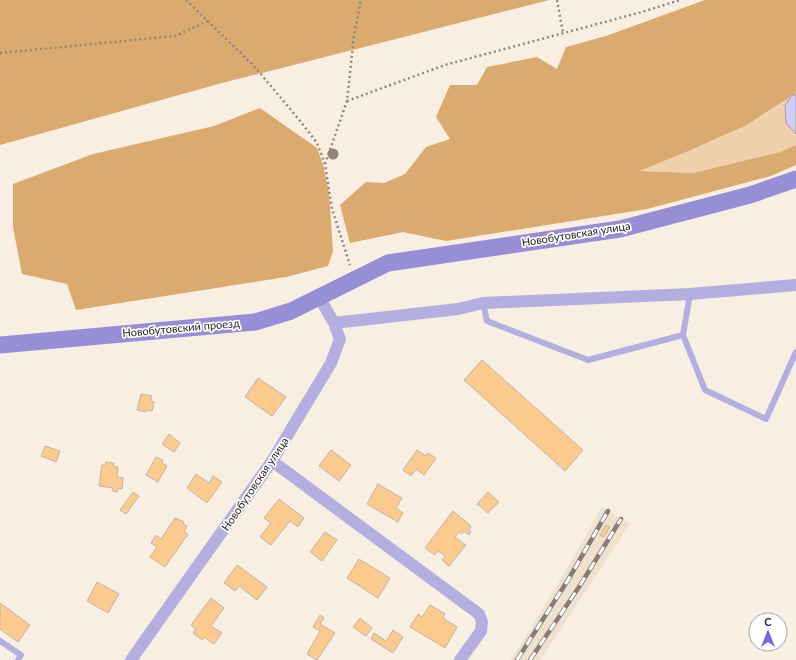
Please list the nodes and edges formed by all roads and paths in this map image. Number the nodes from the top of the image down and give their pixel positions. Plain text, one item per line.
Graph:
1 (186, 0) edge
2 (361, 0) edge
3 (558, 0) edge
4 (680, 0) edge
5 (208, 21) junction
6 (563, 33) junction
7 (0, 53) edge
8 (347, 102) junction
9 (325, 164) junction
10 (796, 179) edge
11 (354, 279) junction
12 (796, 285) edge
13 (690, 294) junction
14 (320, 297) junction
15 (482, 303) junction
16 (334, 323) junction
17 (683, 335) junction
18 (0, 345) edge
19 (796, 352) edge
20 (272, 461) junction
21 (0, 641) edge
22 (18, 660) edge
23 (131, 660) edge
24 (460, 660) edge

1 - 5 path
2 - 8 path
3 - 6 path
4 - 6 path
5 - 7 path
5 - 9 path
6 - 8 path
8 - 9 path
9 - 11 path
10 - 11 street, Новобутовская улица
11 - 14 street, Новобутовский проезд
12 - 13 street
13 - 15 street
13 - 17 lane
14 - 16 street, Новобутовская улица
14 - 18 street, Новобутовский проезд
15 - 16 street
15 - 17 lane
16 - 20 street, Новобутовская улица
17 - 19 lane
20 - 23 street, Новобутовская улица
20 - 24 street
21 - 22 lane

